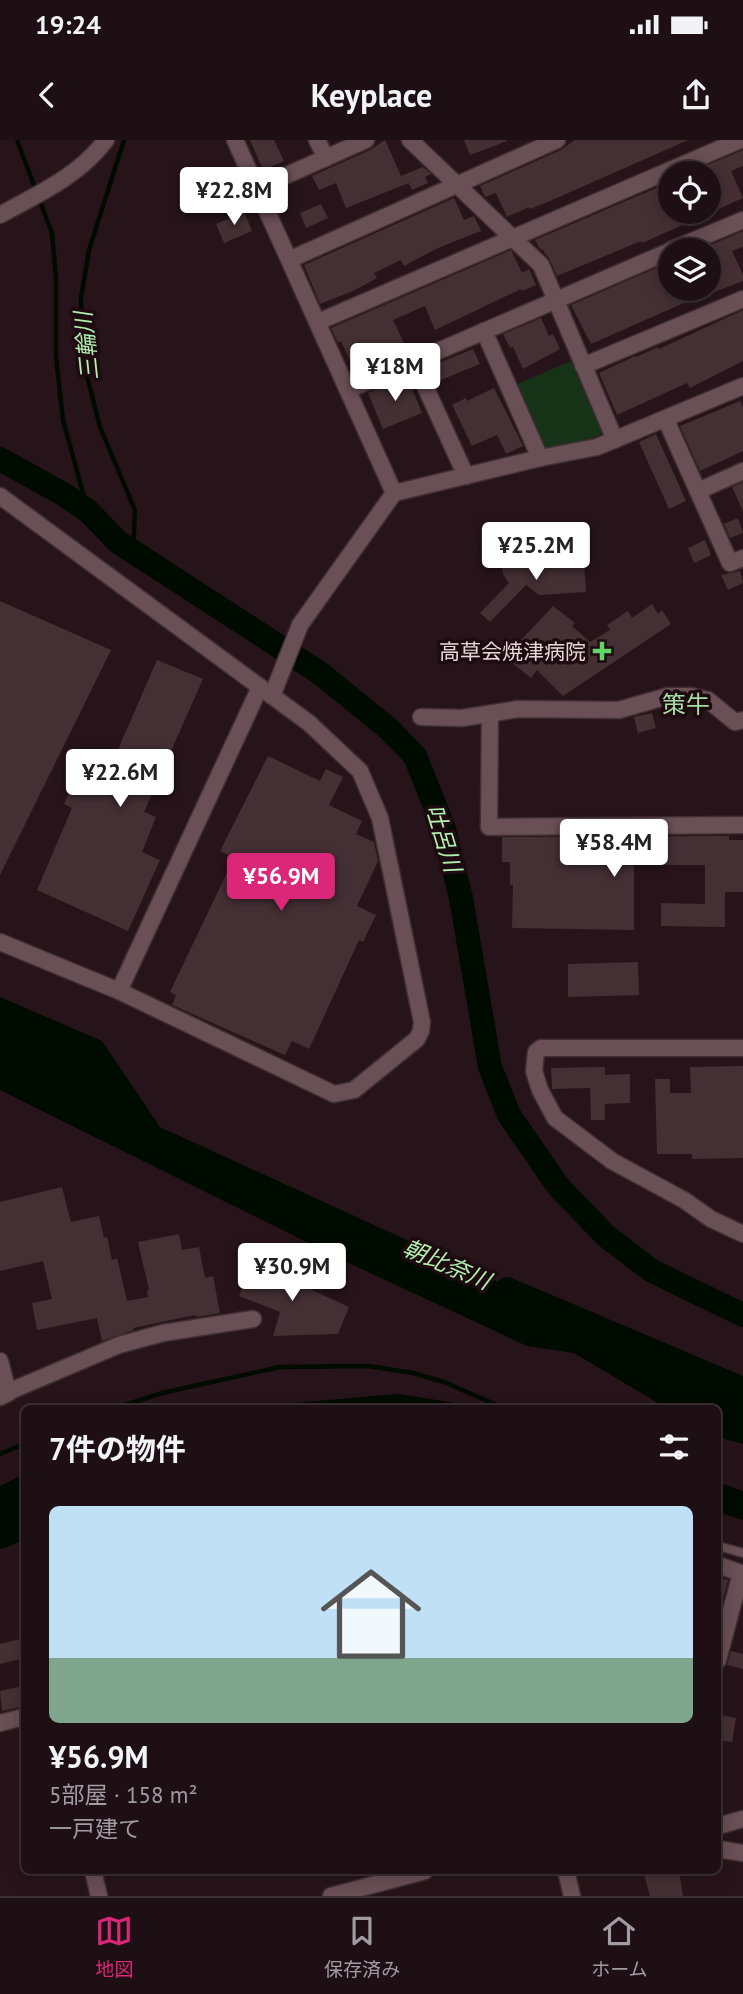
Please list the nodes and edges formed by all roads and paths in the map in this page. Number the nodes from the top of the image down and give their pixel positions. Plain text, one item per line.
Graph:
1 (106, 140) edge
2 (236, 140) edge
3 (317, 140) edge
4 (366, 140) edge
5 (410, 140) edge
6 (558, 140) edge
7 (740, 140) edge
8 (326, 158) junction
9 (456, 184) junction
10 (258, 188) junction
11 (0, 215) edge
12 (743, 220) edge
13 (514, 237) junction
14 (701, 238) edge
15 (658, 256) edge
16 (290, 259) junction
17 (555, 299) junction
18 (743, 299) edge
19 (318, 322) junction
20 (484, 331) junction
21 (414, 362) junction
22 (583, 366) junction
23 (743, 386) edge
24 (348, 390) junction
25 (666, 420) junction
26 (615, 440) junction
27 (540, 458) junction
28 (743, 471) edge
29 (466, 476) junction
30 (698, 491) junction
31 (394, 493) junction
32 (0, 496) edge
33 (743, 558) edge
34 (266, 692) junction
35 (491, 715) junction
36 (421, 717) dead end
37 (743, 720) edge
38 (743, 825) edge
39 (0, 942) edge
40 (119, 991) junction
41 (743, 1048) edge
42 (743, 1234) edge
43 (253, 1319) dead end
44 (0, 1360) edge
45 (4, 1394) edge
46 (721, 1547) edge
47 (743, 1553) edge
48 (721, 1556) edge
49 (721, 1566) edge
50 (741, 1573) edge
51 (721, 1649) edge
52 (21, 1718) edge
53 (0, 1723) edge
54 (743, 1819) edge
55 (721, 1825) edge
56 (721, 1849) edge
57 (743, 1853) edge
58 (94, 1874) edge
59 (414, 1874) edge
60 (567, 1874) edge
61 (99, 1896) edge
62 (331, 1896) edge
63 (572, 1896) edge

1 - 11 street
2 - 10 street
3 - 8 street
4 - 8 street
5 - 9 street
6 - 9 street
7 - 13 street
8 - 10 street
9 - 13 street
9 - 16 street
10 - 16 street
12 - 14 street
13 - 17 street
13 - 19 street
15 - 17 street
16 - 19 street
17 - 20 street
17 - 22 street
18 - 22 street
19 - 24 street
20 - 21 street
20 - 27 street
21 - 24 street
21 - 29 street
22 - 26 street
23 - 25 street
24 - 31 street
25 - 26 street
25 - 30 street
26 - 27 street
27 - 29 street
28 - 30 street
29 - 31 street
30 - 33 street
31 - 34 street
32 - 34 street
34 - 40 street
34 - 40 street
35 - 36 street
35 - 37 street
35 - 38 street
39 - 40 street
41 - 42 street
43 - 45 street
44 - 45 street
46 - 47 lane
48 - 50 street
49 - 50 street
50 - 51 street
52 - 53 street
54 - 55 street
56 - 57 street
58 - 61 street
59 - 62 street
60 - 63 street

